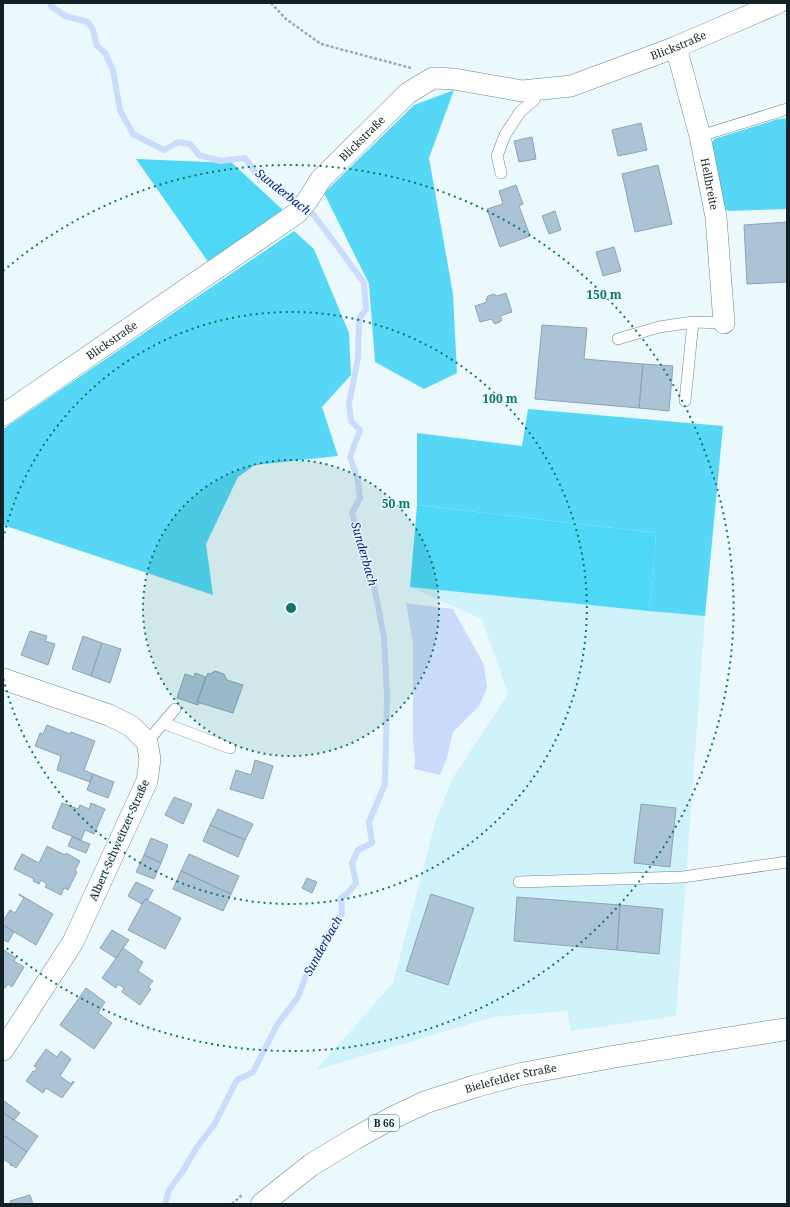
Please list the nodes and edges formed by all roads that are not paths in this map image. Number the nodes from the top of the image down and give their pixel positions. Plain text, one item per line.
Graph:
1 (778, 3) edge
2 (676, 47) junction
3 (537, 89) junction
4 (787, 109) edge
5 (700, 136) junction
6 (501, 173) dead end
7 (693, 322) junction
8 (724, 323) joint
9 (618, 339) dead end
10 (685, 401) dead end
11 (3, 415) edge
12 (3, 679) edge
13 (175, 709) dead end
14 (163, 723) junction
15 (147, 742) junction
16 (230, 748) dead end
17 (787, 862) edge
18 (519, 882) dead end
19 (787, 1029) edge
20 (3, 1050) edge
21 (262, 1204) edge

1 - 2 street, Blickstraße
2 - 3 street, Blickstraße
2 - 5 street, Hellbreite
3 - 6 lane
3 - 11 street, Blickstraße
4 - 5 lane
5 - 8 street, Hellbreite
7 - 8 lane
7 - 9 lane
7 - 10 lane
12 - 15 street
13 - 14 lane
14 - 15 lane
14 - 16 lane
15 - 20 street, Albert-Schweitzer-Straße
17 - 18 lane
19 - 21 main road, Bielefelder Straße / B 66

